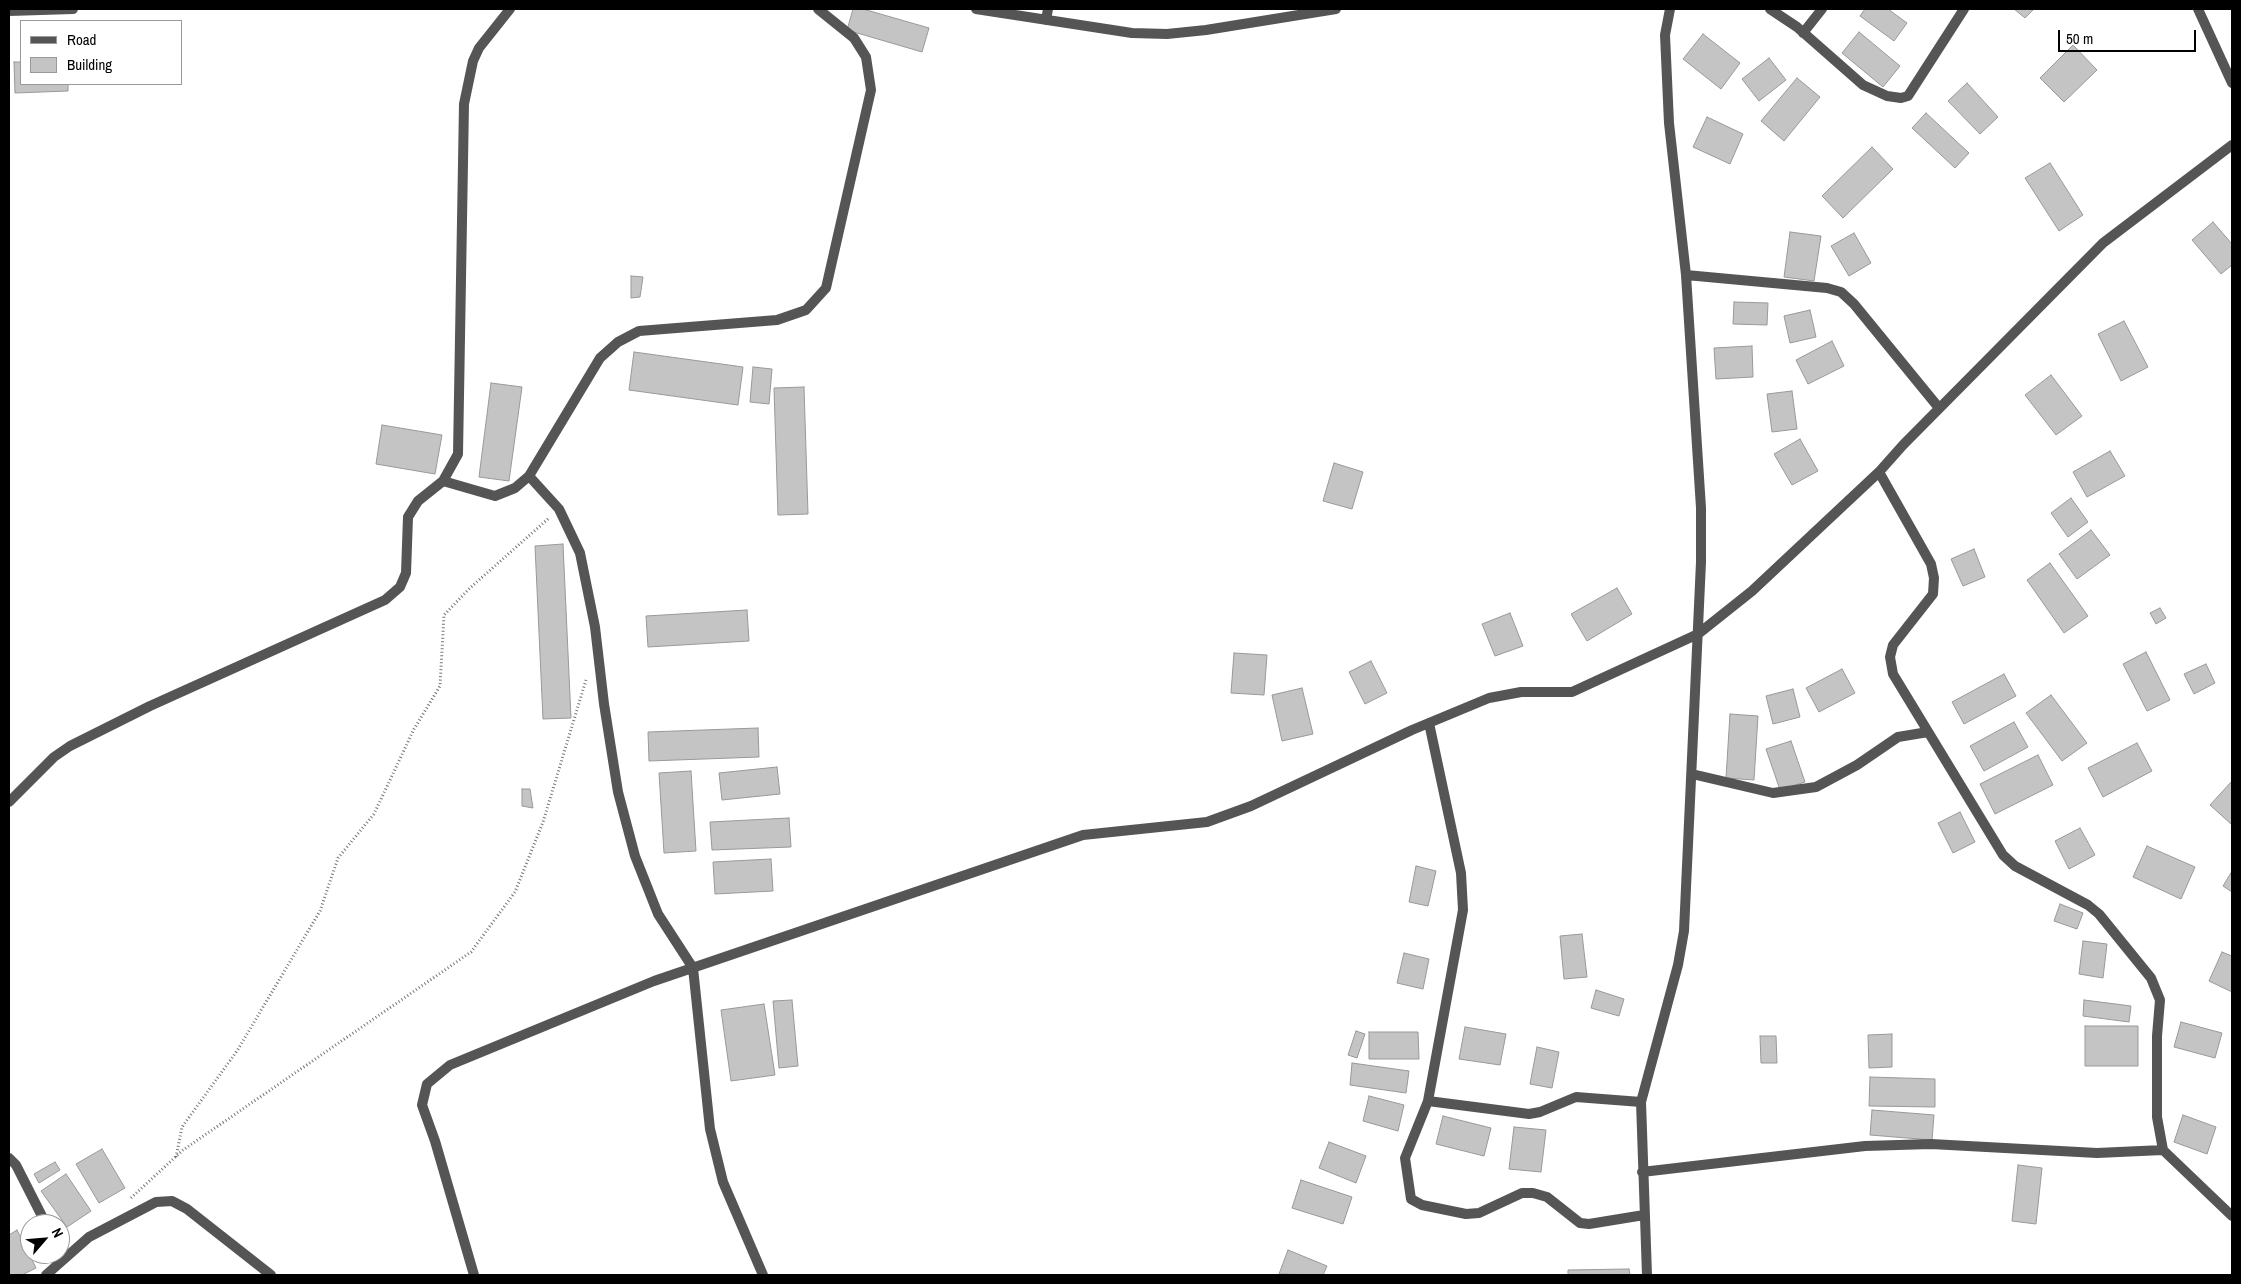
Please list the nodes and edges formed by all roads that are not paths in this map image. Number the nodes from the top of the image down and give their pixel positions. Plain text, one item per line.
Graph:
1 (74, 9) edge
2 (510, 9) edge
3 (818, 9) edge
4 (976, 9) edge
5 (1048, 9) edge
6 (1336, 9) edge
7 (1670, 9) edge
8 (1770, 9) edge
9 (1822, 9) edge
10 (1964, 9) edge
11 (2198, 9) edge
12 (9, 11) edge
13 (1046, 20) junction
14 (1803, 33) junction
15 (2232, 84) edge
16 (2232, 145) edge
17 (1686, 275) junction
18 (1939, 408) junction
19 (1879, 472) junction
20 (529, 476) junction
21 (443, 481) junction
22 (1698, 634) junction
23 (1429, 723) junction
24 (1928, 732) junction
25 (1692, 774) junction
26 (9, 802) edge
27 (693, 968) junction
28 (1428, 1101) junction
29 (1642, 1102) junction
30 (2163, 1150) junction
31 (9, 1158) edge
32 (1642, 1172) junction
33 (41, 1214) edge
34 (1644, 1215) junction
35 (2232, 1216) edge
36 (70, 1251) edge
37 (56, 1264) edge
38 (46, 1275) edge
39 (271, 1275) edge
40 (474, 1275) edge
41 (763, 1275) edge
42 (1647, 1275) edge

1 - 12 street
2 - 21 street
3 - 20 street
4 - 13 street
5 - 13 street
6 - 13 street
7 - 17 street
8 - 14 street
9 - 14 street
10 - 14 street
11 - 15 street
16 - 18 street
17 - 18 street
17 - 22 street
18 - 19 street
19 - 22 street
19 - 24 street
20 - 21 street
20 - 27 street
21 - 26 street
22 - 23 street
22 - 25 street
23 - 27 street
23 - 28 street
24 - 25 street
24 - 30 street
25 - 29 street
27 - 40 street
27 - 41 street
28 - 29 street
28 - 34 street
29 - 32 street
30 - 32 street
30 - 35 street
31 - 33 street
32 - 34 street
34 - 42 street
36 - 39 street
37 - 38 street

